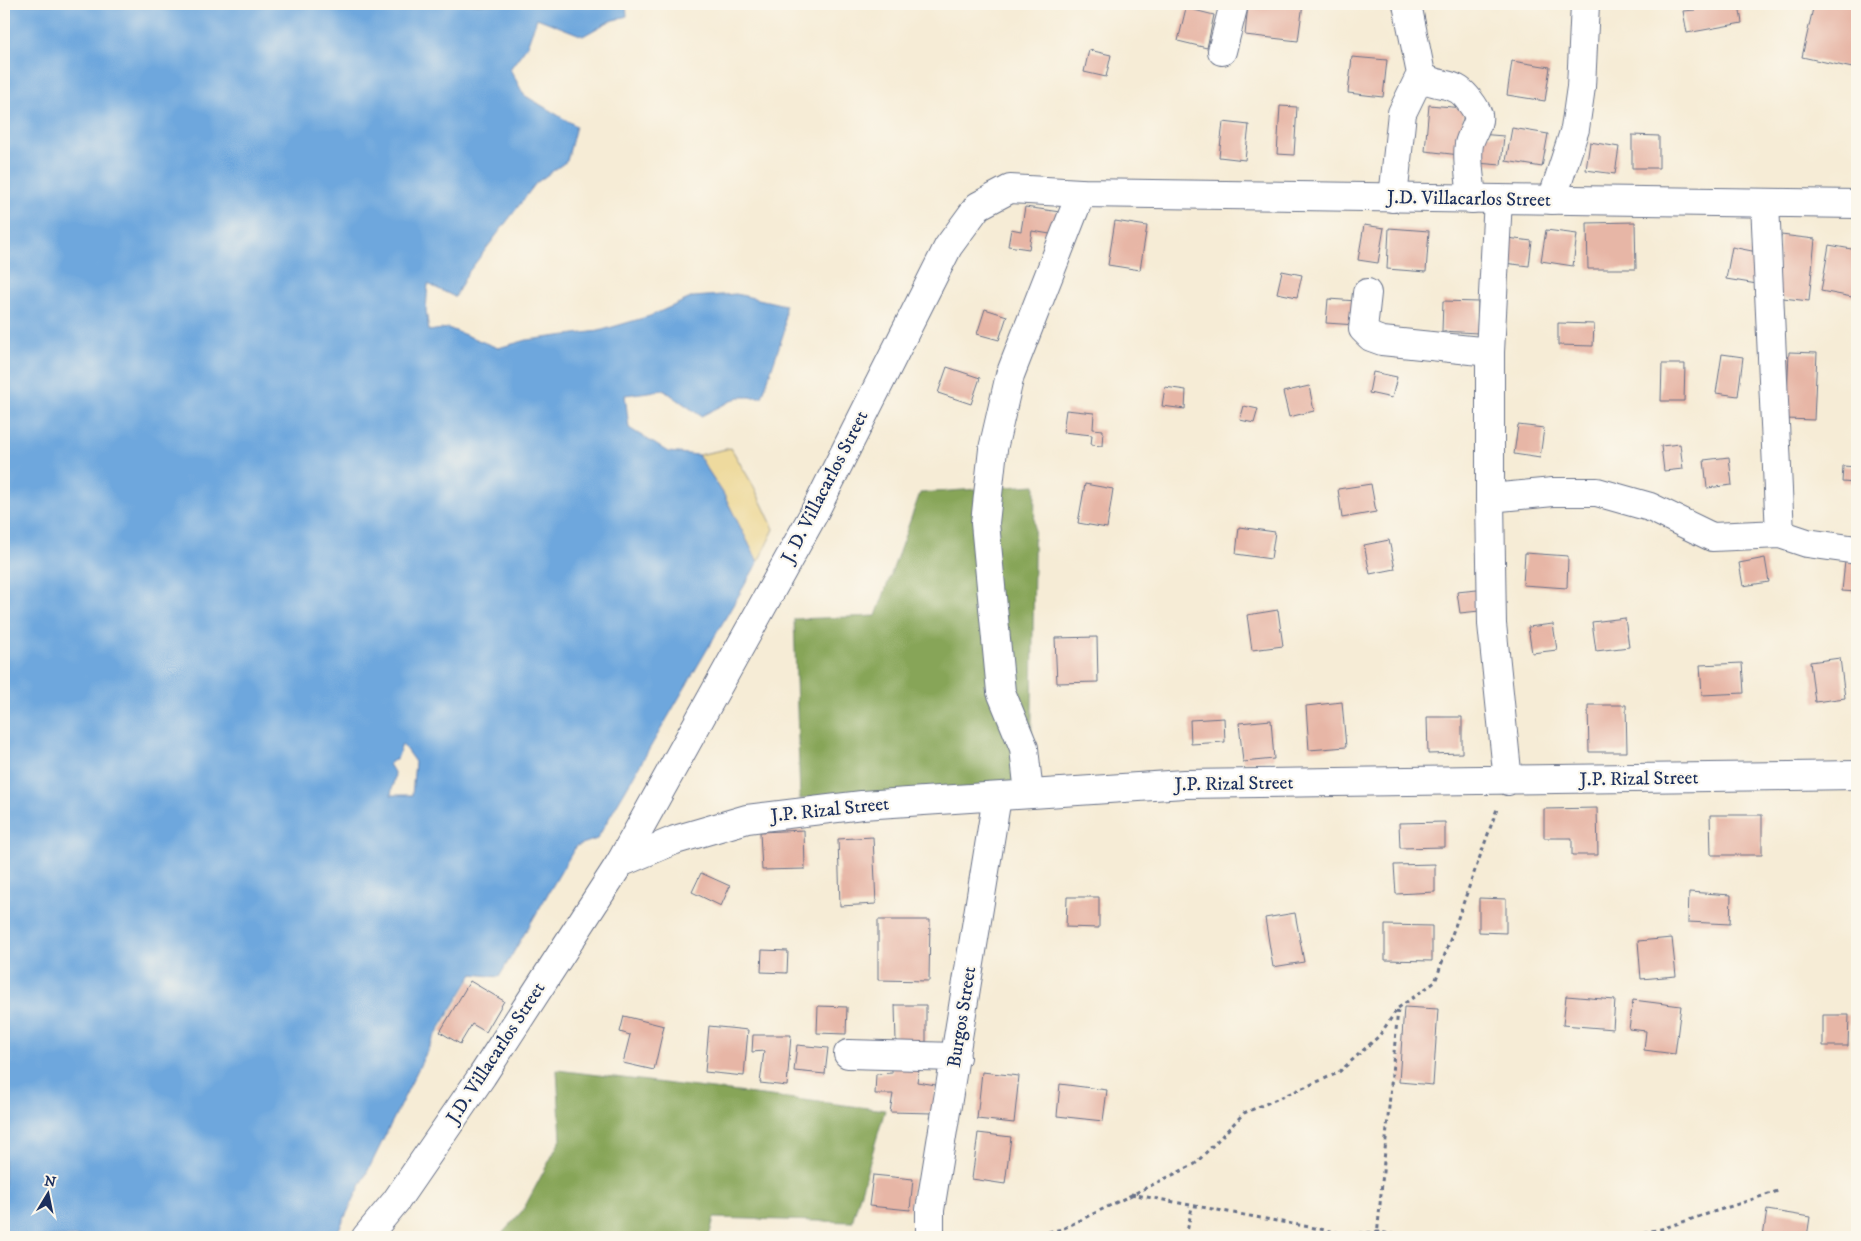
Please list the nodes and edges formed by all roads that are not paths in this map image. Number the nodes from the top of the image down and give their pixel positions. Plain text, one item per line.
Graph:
1 (1234, 4) edge
2 (1407, 4) edge
3 (1585, 4) edge
4 (1222, 51) dead end
5 (1421, 74) junction
6 (1081, 193) junction
7 (1392, 198) junction
8 (1485, 199) junction
9 (1552, 200) junction
10 (1765, 202) junction
11 (1857, 204) edge
12 (1367, 293) dead end
13 (1490, 352) junction
14 (1490, 498) junction
15 (1780, 534) junction
16 (1857, 550) edge
17 (1857, 775) edge
18 (1508, 781) junction
19 (1029, 794) junction
20 (997, 797) junction
21 (620, 863) junction
22 (848, 1054) dead end
23 (956, 1057) junction
24 (366, 1237) edge
25 (930, 1237) edge

1 - 4 street
2 - 5 street
3 - 9 street
5 - 7 street
5 - 8 street
6 - 7 street, J.D. Villacarlos Street
6 - 19 street
6 - 21 street, J. D. Villacarlos Street
7 - 8 street, J.D. Villacarlos Street
8 - 9 street, J.D. Villacarlos Street
8 - 13 street
9 - 10 street, J.D. Villacarlos Street
10 - 11 street, J.D. Villacarlos Street
10 - 15 street
12 - 13 street
13 - 14 street
14 - 15 street
14 - 18 street
15 - 16 street
17 - 18 street, J.P. Rizal Street
18 - 19 street, J.P. Rizal Street
19 - 20 street, J.P. Rizal Street
20 - 21 street, J.P. Rizal Street
20 - 23 street, Burgos Street
21 - 24 street, J.D. Villacarlos Street
22 - 23 street
23 - 25 street, Burgos Street

